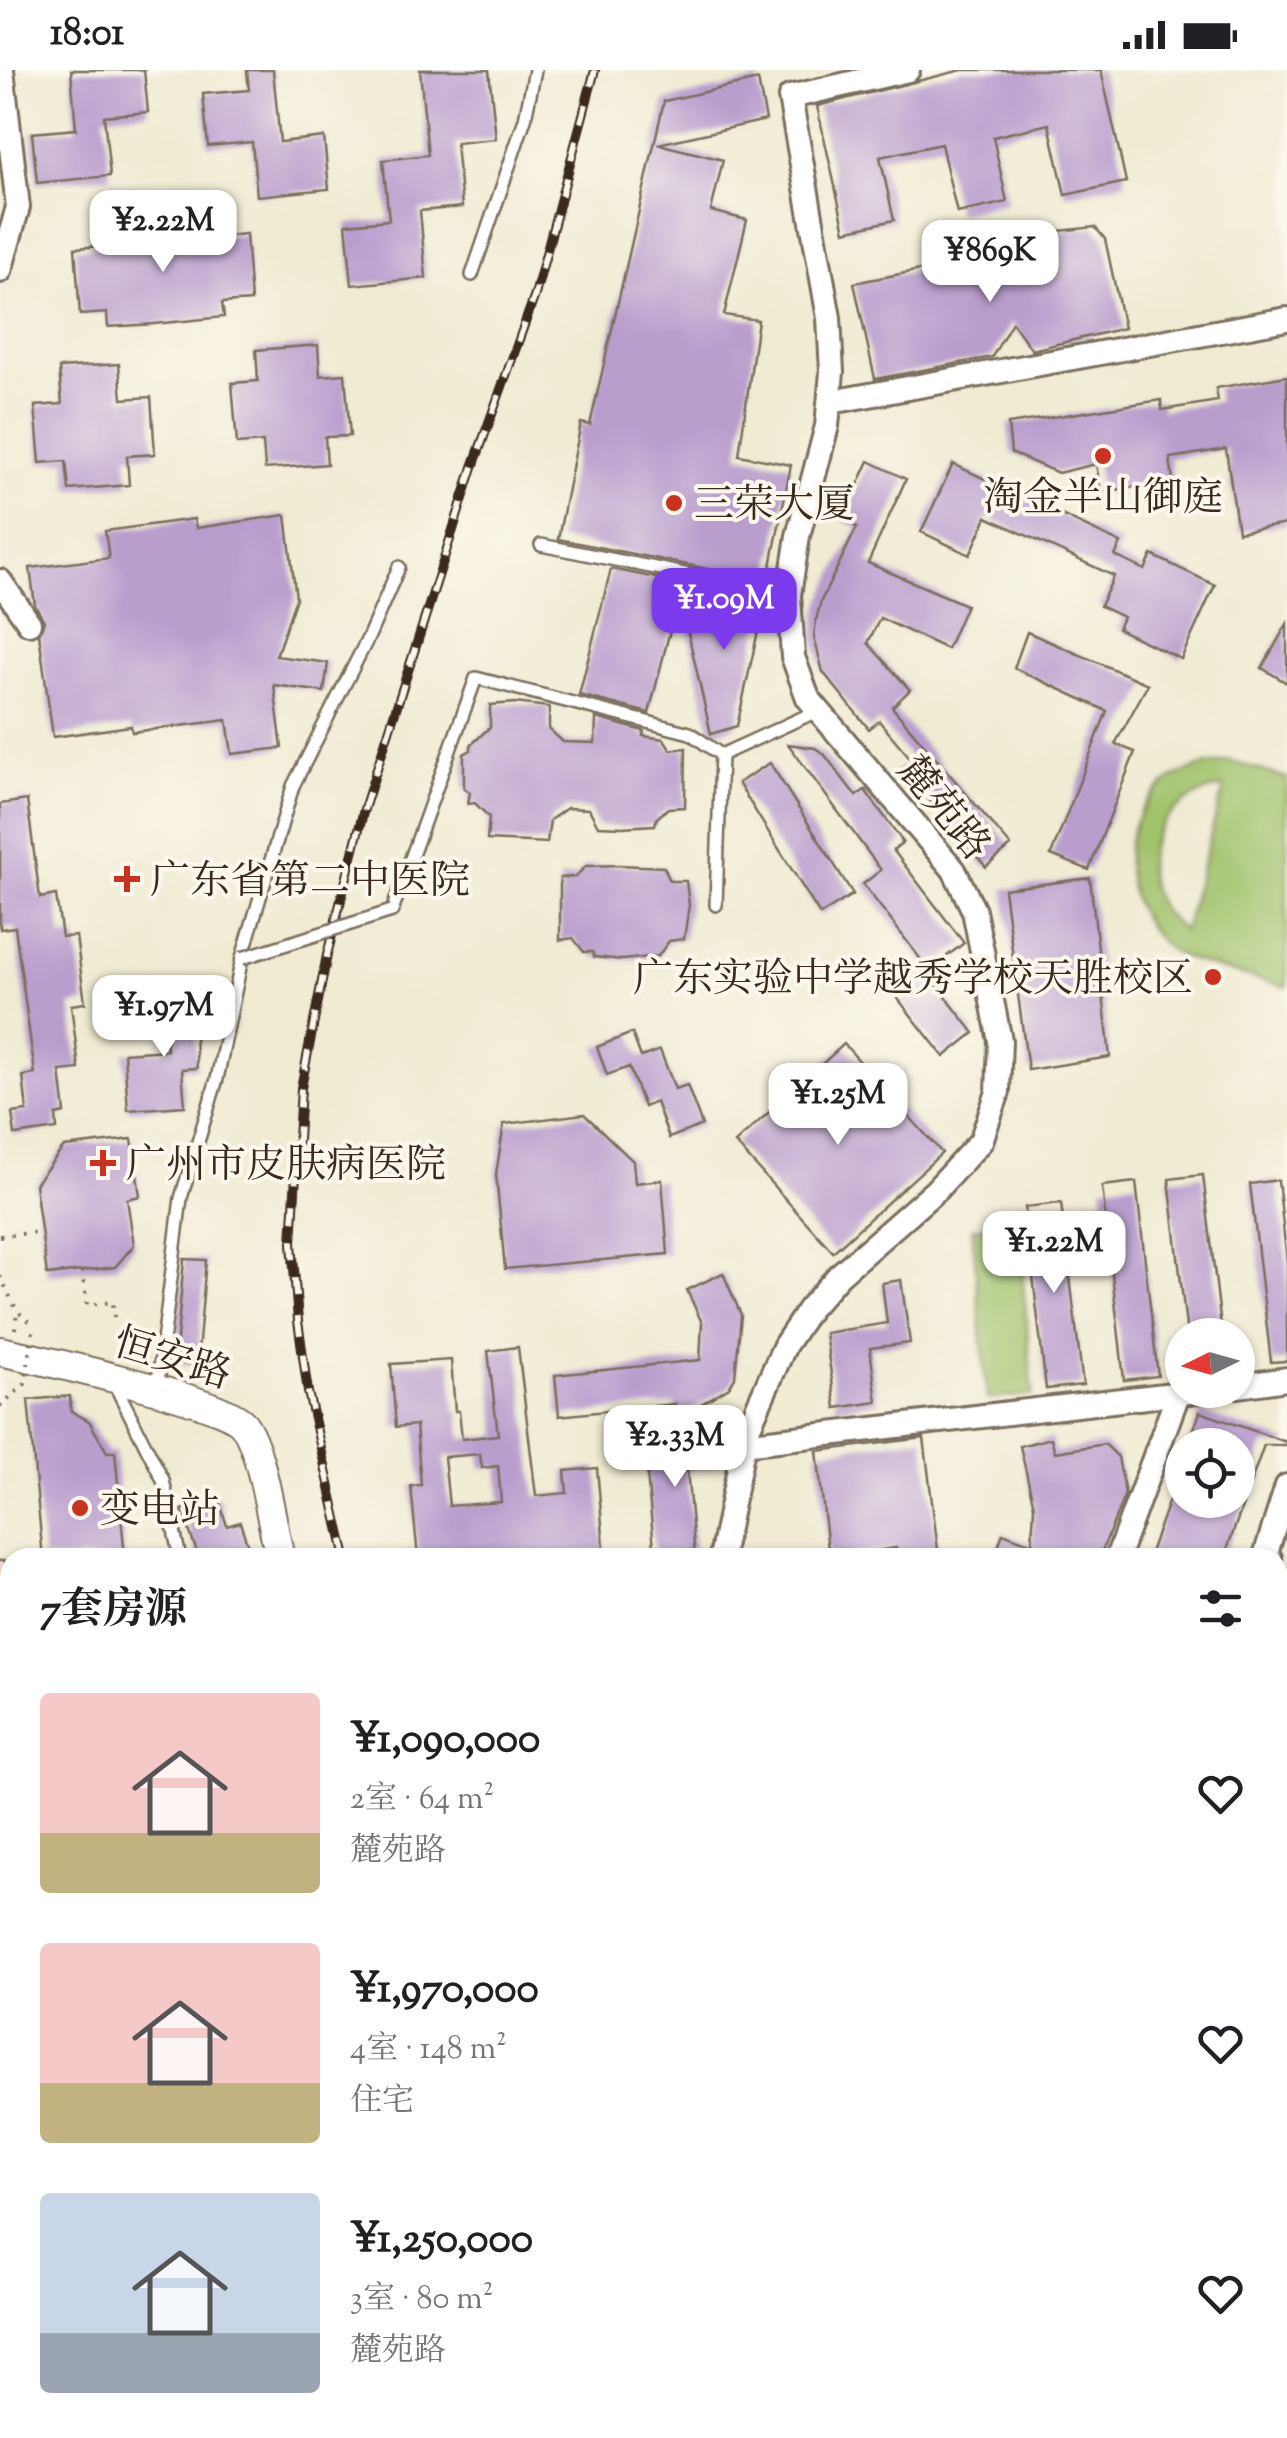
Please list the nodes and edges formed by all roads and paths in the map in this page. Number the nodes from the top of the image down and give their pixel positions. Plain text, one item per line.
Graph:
1 (2, 70) edge
2 (535, 70) edge
3 (908, 70) edge
4 (0, 271) edge
5 (472, 275) dead end
6 (1287, 320) edge
7 (831, 402) junction
8 (542, 546) dead end
9 (399, 567) dead end
10 (0, 581) edge
11 (789, 595) junction
12 (29, 623) dead end
13 (817, 711) junction
14 (721, 755) junction
15 (716, 905) dead end
16 (242, 958) junction
17 (42, 1232) dead end
18 (0, 1236) edge
19 (82, 1271) dead end
20 (0, 1276) edge
21 (114, 1318) dead end
22 (13, 1354) edge
23 (0, 1374) edge
24 (1287, 1379) edge
25 (112, 1380) junction
26 (1255, 1384) edge
27 (157, 1390) junction
28 (1165, 1395) edge
29 (0, 1406) edge
30 (1173, 1408) edge
31 (744, 1444) junction
32 (1287, 1486) edge
33 (178, 1548) edge
34 (278, 1548) edge
35 (723, 1548) edge
36 (1121, 1548) edge
37 (1268, 1548) edge

1 - 4 street
2 - 5 lane
3 - 7 street, 麓苑路
6 - 7 street
7 - 11 street, 麓苑路
8 - 11 lane
9 - 16 lane
10 - 12 street
11 - 13 street, 麓苑路
13 - 14 lane
13 - 31 street, 麓苑路
14 - 15 lane
14 - 16 lane, bridge
16 - 27 lane
17 - 18 path
19 - 21 path
20 - 29 path, bridge
22 - 23 street
22 - 25 street, 恒安路
24 - 26 street
25 - 27 street, 恒安路
25 - 33 lane
27 - 34 street, 恒安路
28 - 31 street
30 - 36 street
31 - 35 street, 麓苑路
32 - 37 street

